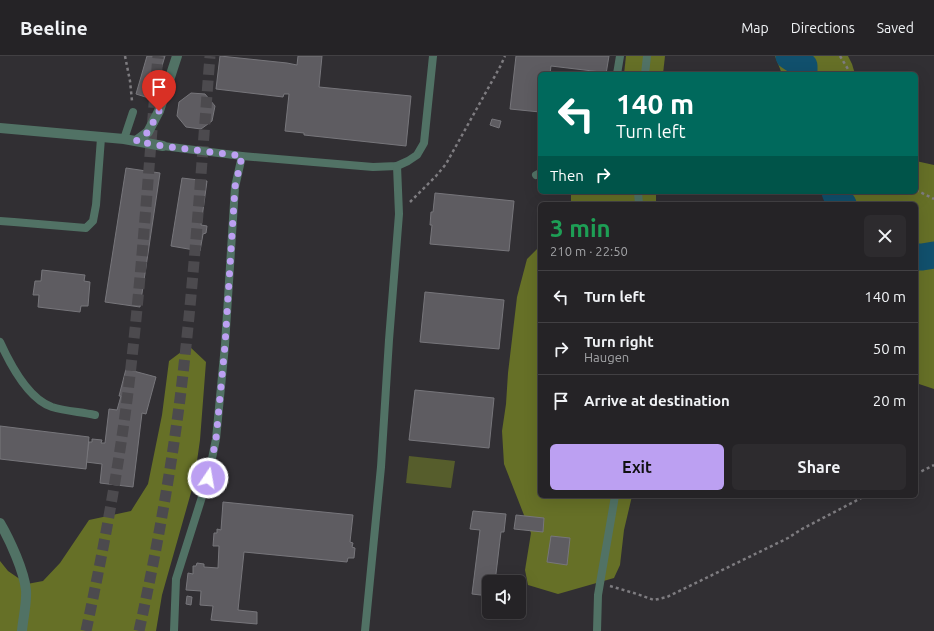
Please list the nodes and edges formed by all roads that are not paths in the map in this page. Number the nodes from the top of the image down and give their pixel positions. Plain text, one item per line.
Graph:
1 (177, 56) edge
2 (433, 56) edge
3 (620, 56) edge
4 (647, 56) edge
5 (618, 72) edge
6 (646, 72) edge
7 (133, 112) road end
8 (0, 128) edge
9 (101, 138) junction
10 (124, 139) junction
11 (136, 141) junction
12 (163, 146) joint
13 (242, 156) junction
14 (397, 166) junction
15 (0, 221) edge
16 (0, 342) edge
17 (94, 415) dead end
18 (615, 498) edge
19 (0, 523) edge
20 (22, 631) edge
21 (174, 631) edge
22 (365, 631) edge
23 (597, 631) edge

1 - 11 street
2 - 14 lane
3 - 5 lane
4 - 6 lane
7 - 10 lane
8 - 9 street
9 - 10 street
9 - 15 lane
10 - 11 street
11 - 12 street
12 - 13 lane
13 - 14 lane
13 - 21 lane
14 - 22 lane
16 - 17 lane
18 - 23 lane
19 - 20 street

